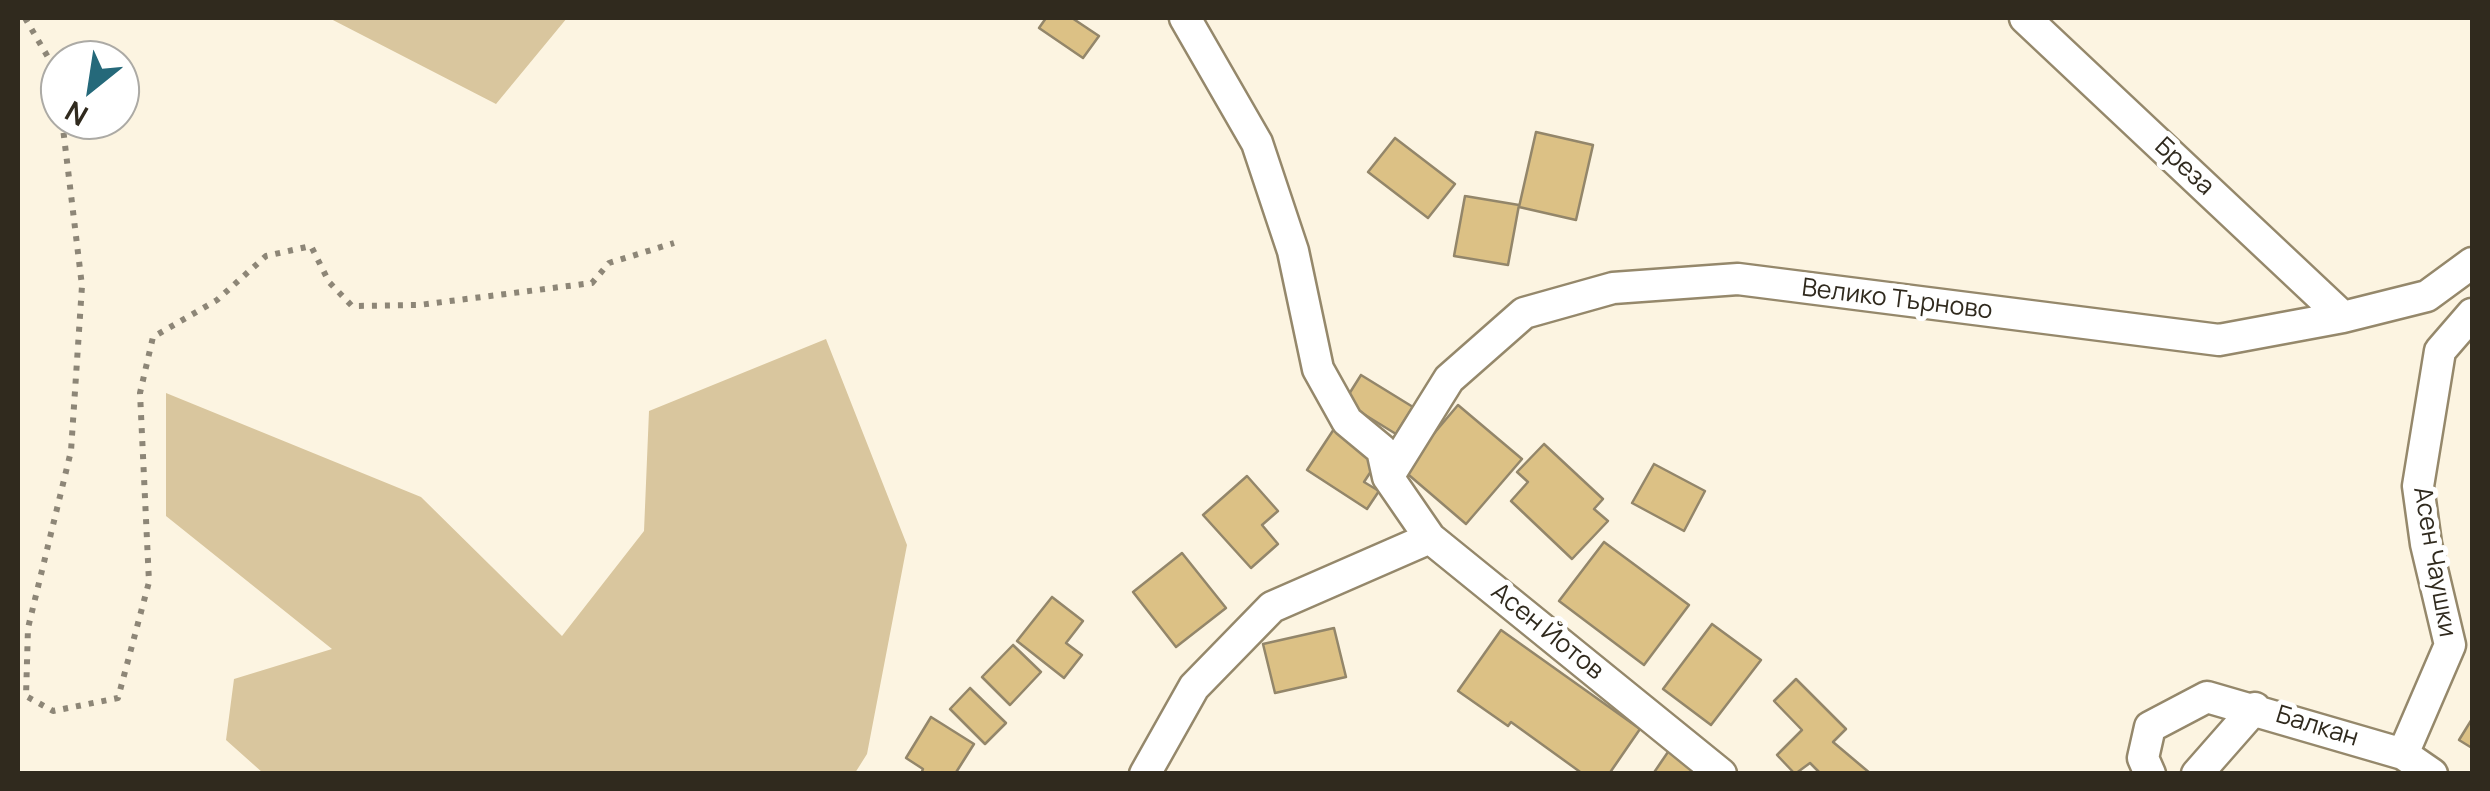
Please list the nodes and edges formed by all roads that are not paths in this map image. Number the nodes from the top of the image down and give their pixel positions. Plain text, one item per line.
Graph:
1 (1185, 18) edge
2 (2025, 18) edge
3 (2472, 262) edge
4 (2472, 314) edge
5 (2343, 317) junction
6 (1388, 477) junction
7 (1430, 538) junction
8 (2255, 708) junction
9 (2404, 754) junction
10 (1145, 774) edge
11 (1720, 774) edge
12 (2150, 774) edge
13 (2196, 774) edge
14 (2432, 774) edge

1 - 6 street, Асен Йотов
2 - 5 street, Бреза
3 - 5 street, Велико Търново
4 - 9 street, Асен Чаушки
5 - 6 street, Велико Търново
6 - 7 street, Асен Йотов
7 - 10 street
7 - 11 street, Асен Йотов
8 - 9 street, Балкан
8 - 12 street, Балкан
8 - 13 street
9 - 14 street, Балкан

